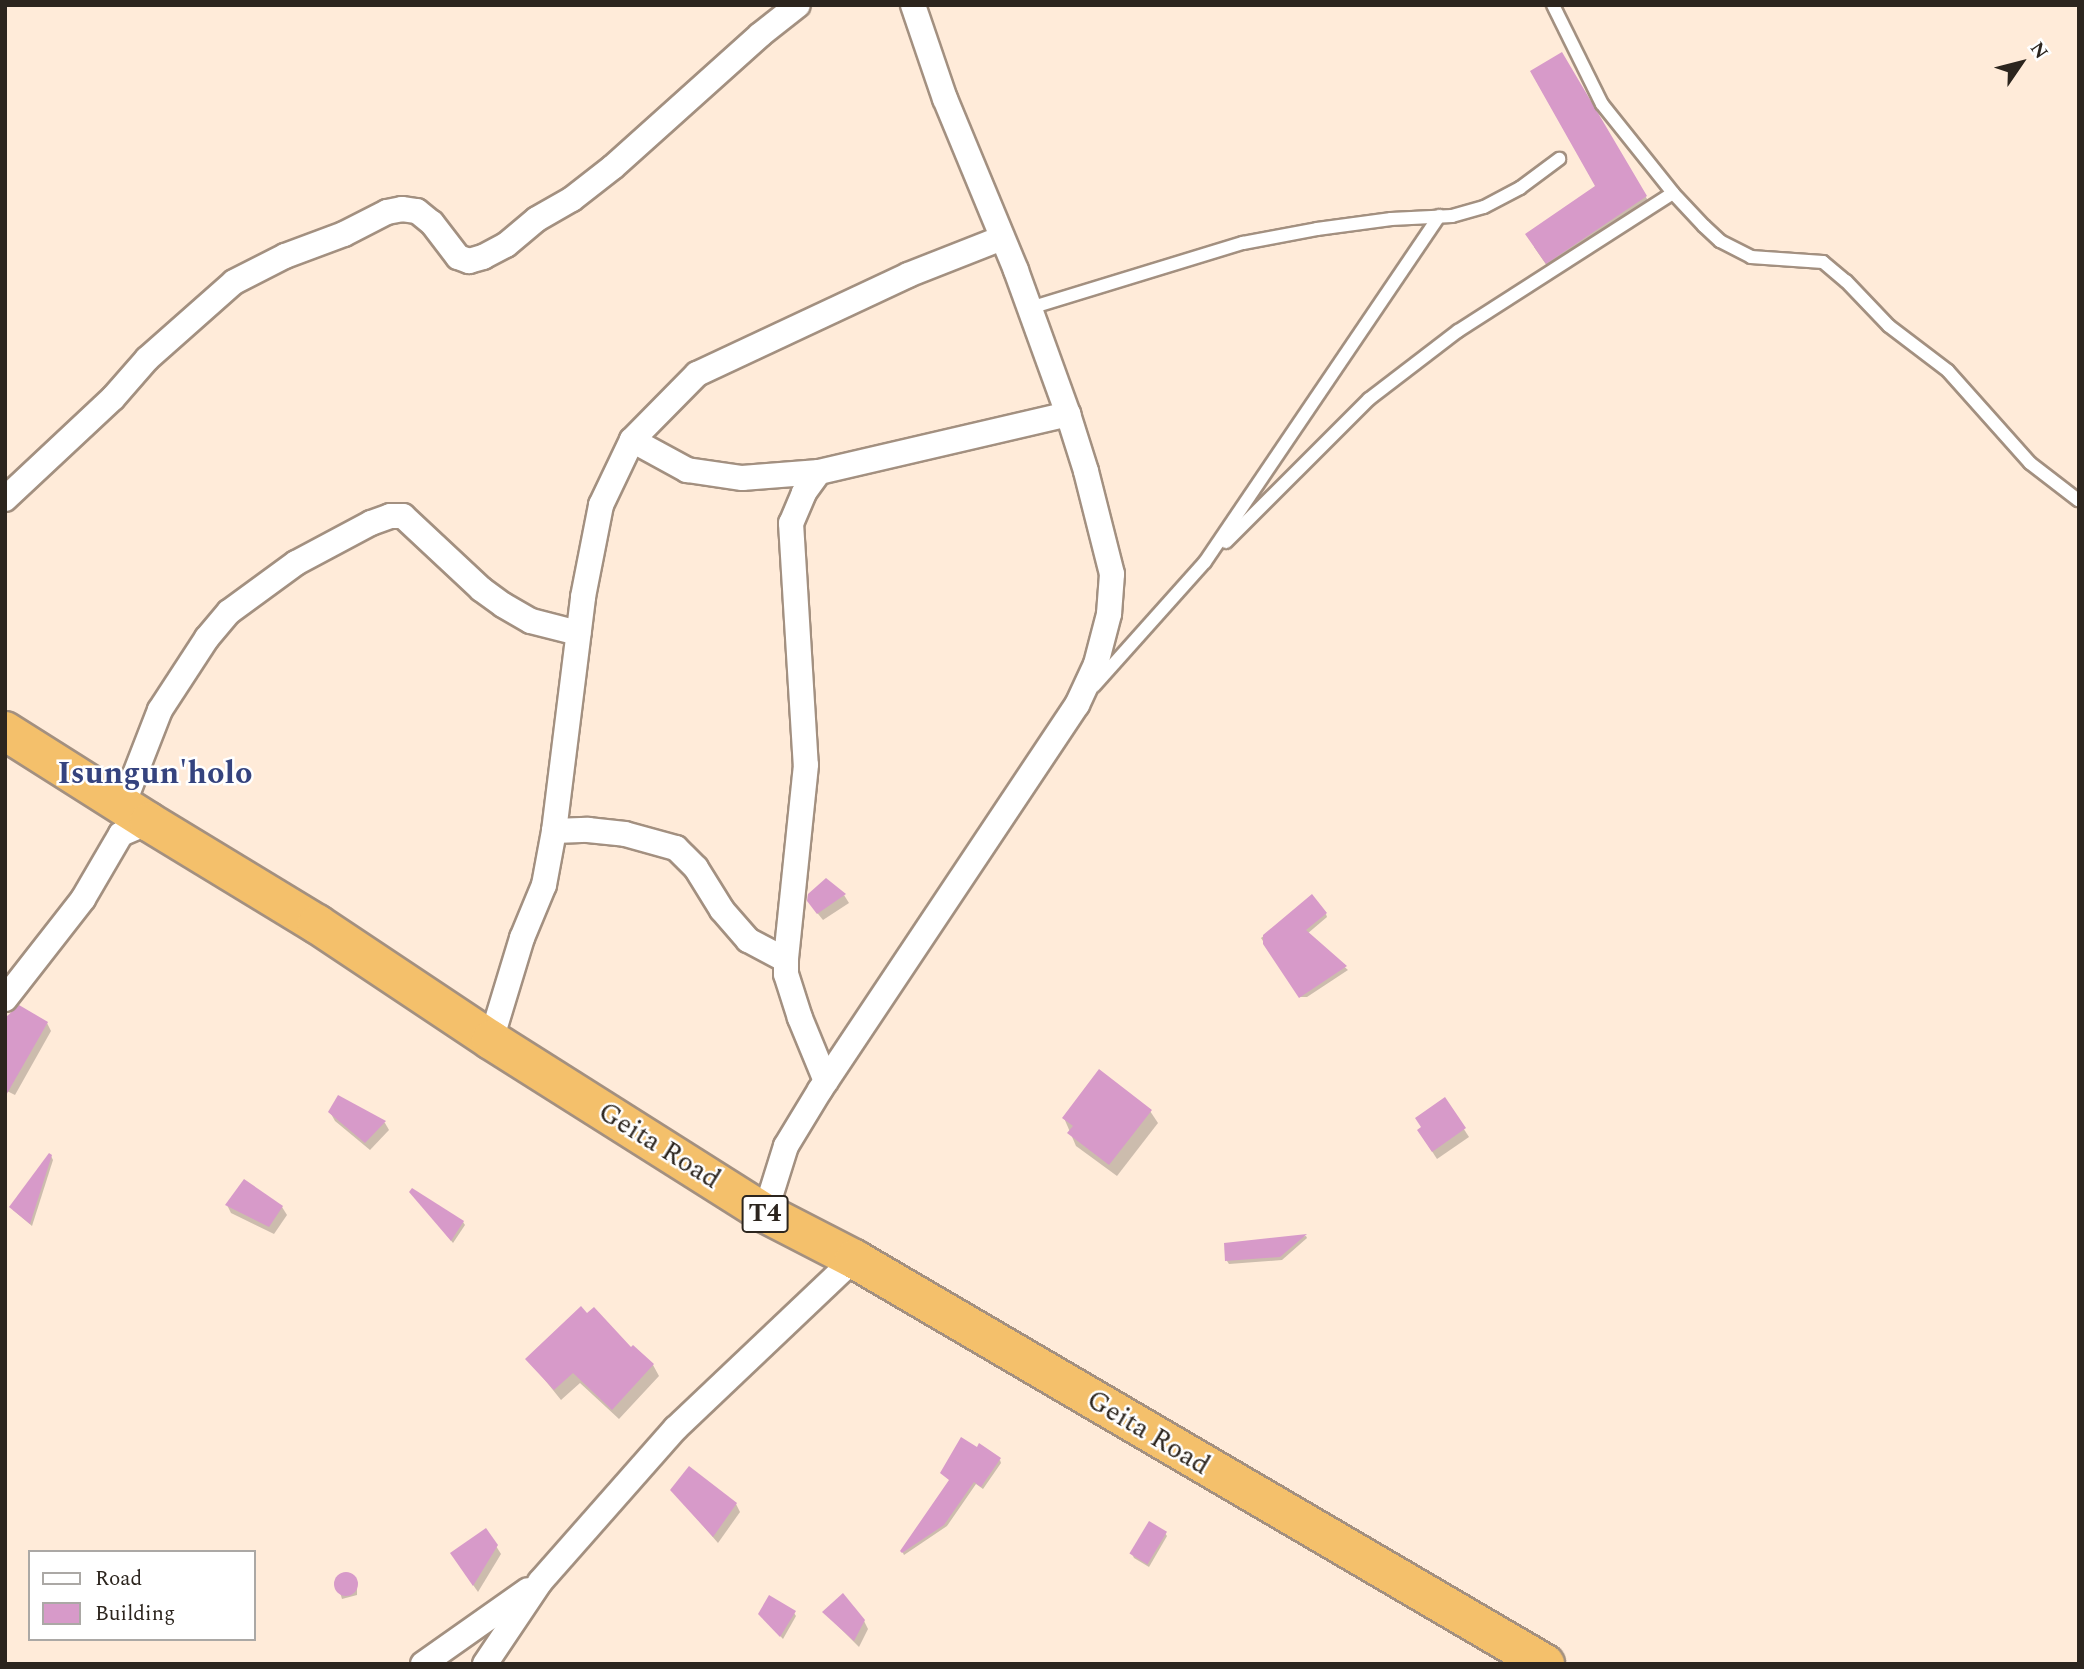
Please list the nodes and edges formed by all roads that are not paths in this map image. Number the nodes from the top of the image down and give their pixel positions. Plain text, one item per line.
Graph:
1 (798, 5) edge
2 (913, 5) edge
3 (1553, 5) edge
4 (1559, 159) dead end
5 (1673, 193) junction
6 (1439, 216) junction
7 (1002, 239) junction
8 (1030, 308) junction
9 (1068, 414) junction
10 (632, 440) junction
11 (819, 472) junction
12 (5, 499) edge
13 (2078, 500) edge
14 (1205, 562) junction
15 (578, 633) junction
16 (1077, 705) junction
17 (5, 730) edge
18 (136, 814) junction
19 (554, 831) junction
20 (786, 960) junction
21 (5, 999) edge
22 (491, 1040) junction
23 (826, 1081) junction
24 (765, 1213) junction
25 (854, 1259) junction
26 (540, 1582) junction
27 (423, 1664) edge
28 (485, 1664) edge
29 (1545, 1664) edge

1 - 12 street
2 - 7 street
3 - 5 lane
4 - 6 lane
5 - 13 lane
5 - 14 lane
6 - 8 lane
6 - 14 lane
7 - 8 street
7 - 10 street
8 - 9 street
9 - 11 street
9 - 16 street
10 - 11 street
10 - 15 street
11 - 20 street
14 - 16 lane
15 - 18 street
15 - 19 street
16 - 23 street
17 - 18 highway, Geita Road / T4
18 - 21 street
18 - 22 highway, Geita Road / T4
19 - 20 street
19 - 22 street
20 - 23 street
22 - 24 highway, Geita Road / T4
23 - 24 street
24 - 25 highway, Geita Road / T4
25 - 26 street
25 - 29 highway, Geita Road / T4
26 - 27 street
26 - 28 street

